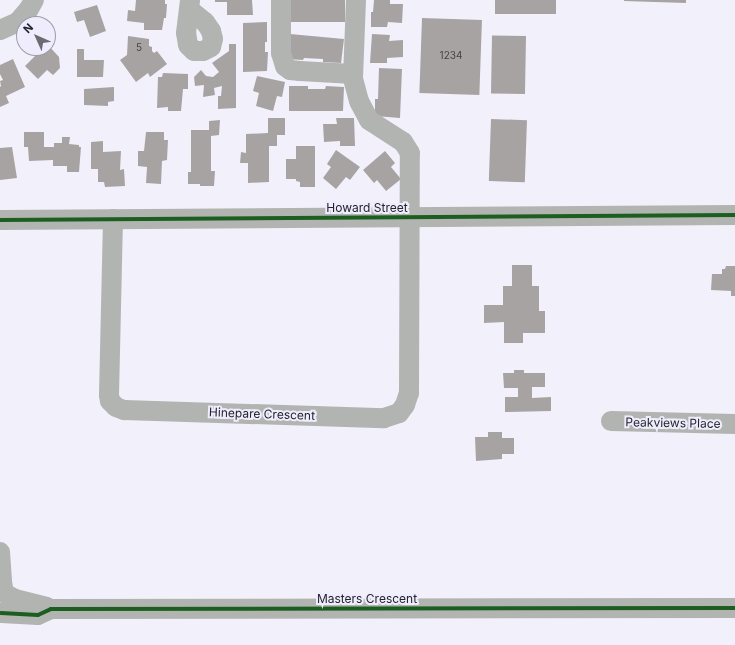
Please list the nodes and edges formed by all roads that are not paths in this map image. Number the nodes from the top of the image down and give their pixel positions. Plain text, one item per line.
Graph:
1 (34, 0) edge
2 (281, 0) edge
3 (356, 0) edge
4 (0, 30) edge
5 (353, 74) junction
6 (735, 215) edge
7 (408, 217) junction
8 (113, 219) junction
9 (0, 220) edge
10 (611, 421) dead end
11 (735, 424) edge
12 (0, 552) edge
13 (2, 592) edge
14 (735, 608) edge
15 (51, 609) junction
16 (0, 613) edge

1 - 4 street
2 - 5 street
3 - 5 street
5 - 7 street
6 - 7 street, Howard Street
7 - 8 street, Howard Street
7 - 8 street, Hinepare Crescent
8 - 9 street, Howard Street
10 - 11 street, Peakviews Place
12 - 13 street
13 - 15 street, Masters Crescent
13 - 16 street
14 - 15 street, Masters Crescent
15 - 16 street, Masters Crescent

